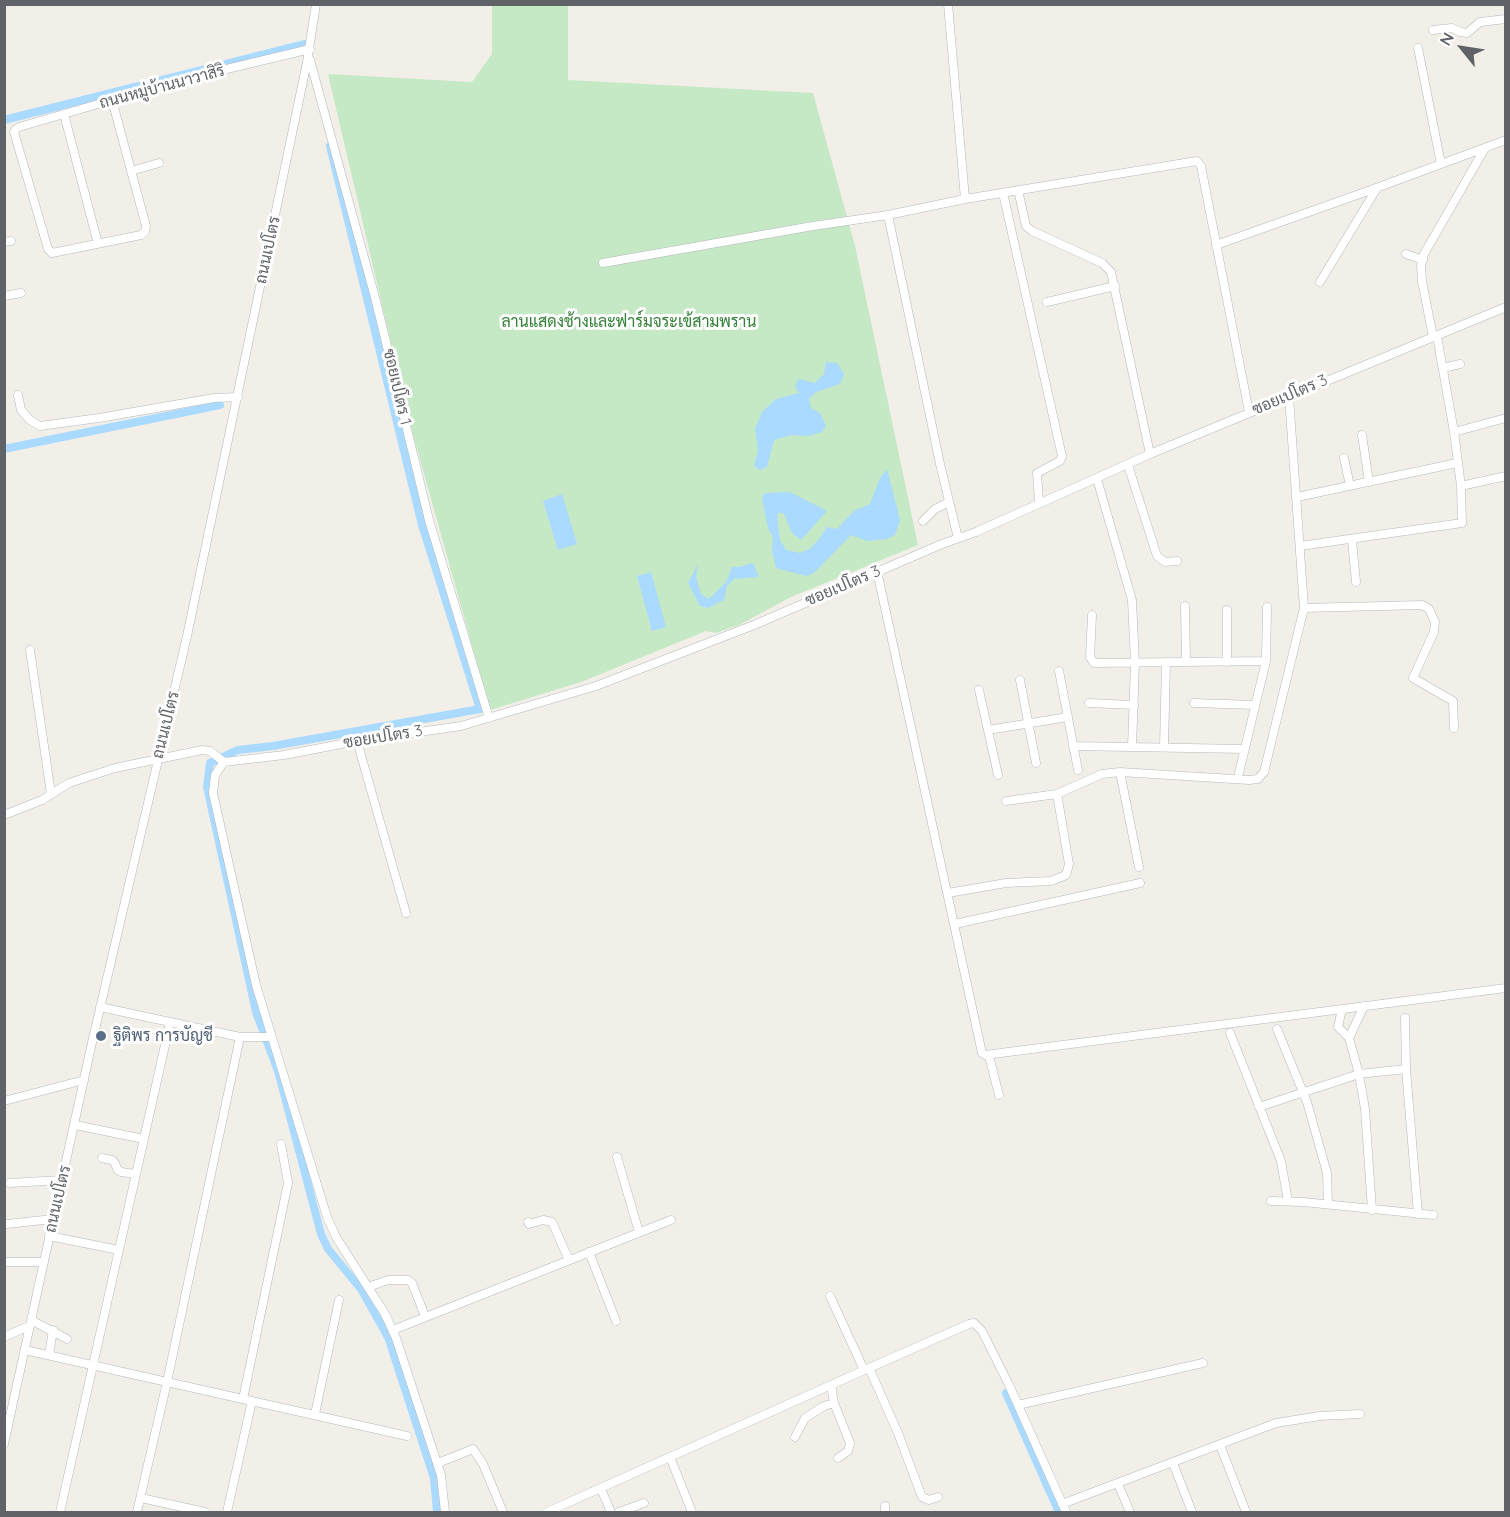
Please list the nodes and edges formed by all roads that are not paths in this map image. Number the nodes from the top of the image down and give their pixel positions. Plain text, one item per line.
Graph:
1 (316, 4) edge
2 (948, 4) edge
3 (1506, 19) edge
4 (1433, 30) dead end
5 (1418, 48) dead end
6 (309, 56) junction
7 (112, 100) junction
8 (64, 114) junction
9 (1506, 140) edge
10 (1485, 147) junction
11 (159, 164) dead end
12 (1442, 164) junction
13 (131, 171) junction
14 (1377, 188) junction
15 (1018, 190) junction
16 (1003, 192) junction
17 (965, 199) junction
18 (888, 215) junction
19 (98, 244) junction
20 (1216, 245) junction
21 (1406, 254) dead end
22 (1423, 260) junction
23 (603, 263) dead end
24 (1320, 282) dead end
25 (1115, 286) junction
26 (21, 292) dead end
27 (4, 296) edge
28 (1047, 302) dead end
29 (1506, 307) edge
30 (1435, 336) junction
31 (1460, 364) dead end
32 (1443, 368) junction
33 (18, 395) dead end
34 (238, 397) junction
35 (1289, 397) junction
36 (1249, 412) junction
37 (1506, 418) edge
38 (1454, 432) junction
39 (1362, 435) dead end
40 (1150, 454) junction
41 (1344, 458) dead end
42 (1456, 463) junction
43 (1128, 465) junction
44 (1506, 476) edge
45 (1097, 479) junction
46 (1369, 482) junction
47 (1350, 486) junction
48 (1461, 486) junction
49 (1297, 497) junction
50 (949, 502) junction
51 (1039, 502) junction
52 (923, 521) dead end
53 (958, 538) junction
54 (1352, 540) junction
55 (1300, 546) junction
56 (1177, 561) dead end
57 (877, 571) junction
58 (1356, 582) dead end
59 (1185, 606) dead end
60 (1267, 607) dead end
61 (1304, 608) junction
62 (1227, 610) dead end
63 (1092, 615) dead end
64 (30, 650) dead end
65 (1266, 661) junction
66 (1166, 662) junction
67 (1186, 662) junction
68 (1227, 662) junction
69 (1135, 663) junction
70 (1059, 671) dead end
71 (1020, 680) dead end
72 (979, 690) dead end
73 (1089, 703) dead end
74 (1194, 703) dead end
75 (1134, 705) junction
76 (1255, 705) junction
77 (1068, 717) junction
78 (489, 718) junction
79 (1028, 724) junction
80 (1454, 728) dead end
81 (988, 730) junction
82 (357, 741) junction
83 (1073, 746) junction
84 (1132, 747) junction
85 (1164, 747) junction
86 (1245, 749) junction
87 (157, 759) junction
88 (222, 760) junction
89 (1036, 763) dead end
90 (1078, 771) dead end
91 (1120, 772) junction
92 (1239, 773) dead end
93 (998, 775) dead end
94 (51, 794) junction
95 (1057, 794) junction
96 (1006, 801) dead end
97 (4, 815) edge
98 (1139, 867) dead end
99 (1140, 883) dead end
100 (948, 893) junction
101 (406, 913) dead end
102 (955, 924) junction
103 (1506, 988) edge
104 (1364, 1006) junction
105 (100, 1007) junction
106 (1342, 1009) junction
107 (1405, 1018) dead end
108 (170, 1023) junction
109 (1277, 1029) dead end
110 (1230, 1033) dead end
111 (240, 1037) junction
112 (269, 1038) junction
113 (1349, 1038) junction
114 (989, 1056) junction
115 (1407, 1069) junction
116 (1359, 1074) junction
117 (84, 1080) junction
118 (1304, 1092) junction
119 (999, 1095) dead end
120 (4, 1101) edge
121 (1259, 1107) junction
122 (75, 1125) junction
123 (144, 1139) junction
124 (281, 1144) dead end
125 (617, 1157) dead end
126 (102, 1158) dead end
127 (136, 1174) junction
128 (62, 1180) junction
129 (10, 1183) dead end
130 (1271, 1201) dead end
131 (1288, 1201) junction
132 (1328, 1204) junction
133 (1372, 1210) junction
134 (1418, 1214) junction
135 (1433, 1215) dead end
136 (53, 1219) junction
137 (671, 1220) dead end
138 (528, 1222) dead end
139 (7, 1224) dead end
140 (639, 1232) junction
141 (49, 1236) junction
142 (119, 1250) junction
143 (589, 1252) junction
144 (569, 1260) junction
145 (4, 1262) edge
146 (44, 1262) junction
147 (368, 1287) junction
148 (830, 1296) dead end
149 (339, 1300) dead end
150 (425, 1316) junction
151 (616, 1321) dead end
152 (30, 1323) junction
153 (53, 1330) junction
154 (393, 1330) junction
155 (4, 1337) edge
156 (67, 1339) dead end
157 (26, 1350) junction
158 (49, 1355) junction
159 (1203, 1363) dead end
160 (94, 1365) junction
161 (867, 1369) junction
162 (167, 1382) junction
163 (831, 1385) junction
164 (243, 1399) junction
165 (252, 1401) junction
166 (834, 1403) junction
167 (1018, 1406) junction
168 (315, 1414) junction
169 (1360, 1414) dead end
170 (407, 1436) dead end
171 (795, 1437) dead end
172 (4, 1444) edge
173 (1220, 1445) junction
174 (670, 1457) junction
175 (838, 1458) dead end
176 (438, 1463) junction
177 (1173, 1463) junction
178 (1118, 1484) junction
179 (601, 1489) junction
180 (938, 1497) dead end
181 (141, 1498) junction
182 (644, 1503) dead end
183 (1062, 1504) junction
184 (60, 1512) edge
185 (137, 1512) edge
186 (205, 1512) edge
187 (227, 1512) edge
188 (445, 1512) edge
189 (503, 1512) edge
190 (547, 1512) edge
191 (611, 1512) edge
192 (620, 1512) edge
193 (692, 1512) edge
194 (1066, 1512) edge
195 (1130, 1512) edge
196 (1192, 1512) edge
197 (1246, 1512) edge

1 - 6 street, ถนนเปโตร
2 - 17 street
3 - 4 street
5 - 12 street
6 - 7 street, ถนนหมู่บ้านนาวาสิริ
6 - 34 street, ถนนเปโตร
6 - 78 street, ซอยเปโตร 1
7 - 8 street, ถนนหมู่บ้านนาวาสิริ
7 - 13 street
8 - 19 street
8 - 19 street, ถนนหมู่บ้านนาวาสิริ
9 - 10 street
10 - 12 street
10 - 22 street
11 - 13 street
12 - 14 street
13 - 19 street
14 - 20 street
14 - 24 street
15 - 16 street
15 - 20 street
15 - 25 street
16 - 17 street
16 - 51 street
17 - 18 street
18 - 23 street
18 - 50 street
20 - 36 street
21 - 22 street
22 - 30 street
25 - 28 street
25 - 40 street
26 - 27 street
29 - 30 street, ซอยเปโตร 3
30 - 32 street
30 - 35 street, ซอยเปโตร 3
31 - 32 street
32 - 38 street
33 - 34 street
34 - 87 street, ถนนเปโตร
35 - 36 street, ซอยเปโตร 3
35 - 49 street
36 - 40 street, ซอยเปโตร 3
37 - 38 street
38 - 42 street
39 - 46 street
40 - 43 street, ซอยเปโตร 3
41 - 47 street
42 - 46 street
42 - 48 street
43 - 45 street, ซอยเปโตร 3
43 - 56 street
44 - 48 street
45 - 51 street, ซอยเปโตร 3
45 - 69 street
46 - 47 street
47 - 49 street
48 - 54 street
49 - 55 street
50 - 52 street
50 - 53 street
51 - 53 street, ซอยเปโตร 3
53 - 57 street, ซอยเปโตร 3
54 - 55 street
54 - 58 street
55 - 61 street
57 - 78 street, ซอยเปโตร 3
57 - 100 street
59 - 67 street
60 - 65 street
61 - 80 street
61 - 91 street
62 - 68 street
63 - 69 street
64 - 94 street
65 - 68 street
65 - 76 street
66 - 67 street
66 - 69 street
66 - 85 street
67 - 68 street
69 - 75 street
70 - 77 street
71 - 79 street
72 - 81 street
73 - 75 street
74 - 76 street
75 - 84 street
76 - 86 street
77 - 79 street
77 - 83 street
78 - 82 street, ซอยเปโตร 3
79 - 81 street
79 - 89 street
81 - 93 street
82 - 88 street, ซอยเปโตร 3
82 - 101 street
83 - 84 street
83 - 90 street
84 - 85 street
85 - 86 street
86 - 92 street
87 - 88 street
87 - 94 street
87 - 105 street, ถนนเปโตร
88 - 112 street
91 - 95 street
91 - 98 street
94 - 97 street
95 - 96 street
95 - 100 street
99 - 102 street
100 - 102 street
102 - 114 street
103 - 104 street
104 - 106 street
104 - 113 street
105 - 108 street
105 - 117 street, ถนนเปโตร
106 - 113 street
106 - 114 street
107 - 115 street
108 - 111 street
108 - 123 street
109 - 118 street
110 - 121 street
111 - 112 street
111 - 162 street
112 - 147 street
113 - 116 street
114 - 119 street
115 - 116 street
115 - 134 street
116 - 118 street
116 - 133 street
117 - 120 street
117 - 122 street, ถนนเปโตร
118 - 121 street
118 - 132 street
121 - 131 street
122 - 123 street
122 - 128 street, ถนนเปโตร
123 - 127 street
124 - 164 street
125 - 140 street
126 - 127 street
127 - 142 street
128 - 129 street
128 - 136 street, ถนนเปโตร
130 - 131 street
131 - 132 street
132 - 133 street
133 - 134 street
134 - 135 street
136 - 139 street
136 - 141 street, ถนนเปโตร
137 - 140 street
138 - 144 street
140 - 143 street
141 - 142 street
141 - 146 street, ถนนเปโตร
142 - 160 street
143 - 144 street
143 - 151 street
144 - 150 street
145 - 146 street
146 - 152 street, ถนนเปโตร
147 - 150 street
147 - 154 street
148 - 161 street
149 - 168 street
150 - 154 street
152 - 153 street
152 - 155 street
152 - 157 street, ถนนเปโตร
153 - 156 street
153 - 158 street
154 - 176 street
157 - 158 street
157 - 172 street, ถนนเปโตร
158 - 160 street
159 - 167 street
160 - 162 street
160 - 184 street
161 - 163 street
161 - 167 street
161 - 180 street
162 - 164 street
162 - 181 street
163 - 166 street
163 - 174 street
164 - 165 street
165 - 168 street
165 - 187 street
166 - 171 street
166 - 175 street
167 - 183 street
168 - 170 street
169 - 173 street
173 - 177 street
173 - 197 street
174 - 179 street
174 - 193 street
176 - 188 street
176 - 189 street
177 - 178 street
177 - 196 street
178 - 183 street
178 - 195 street
179 - 190 street
179 - 191 street
181 - 185 street
181 - 186 street
182 - 192 street
183 - 194 street

